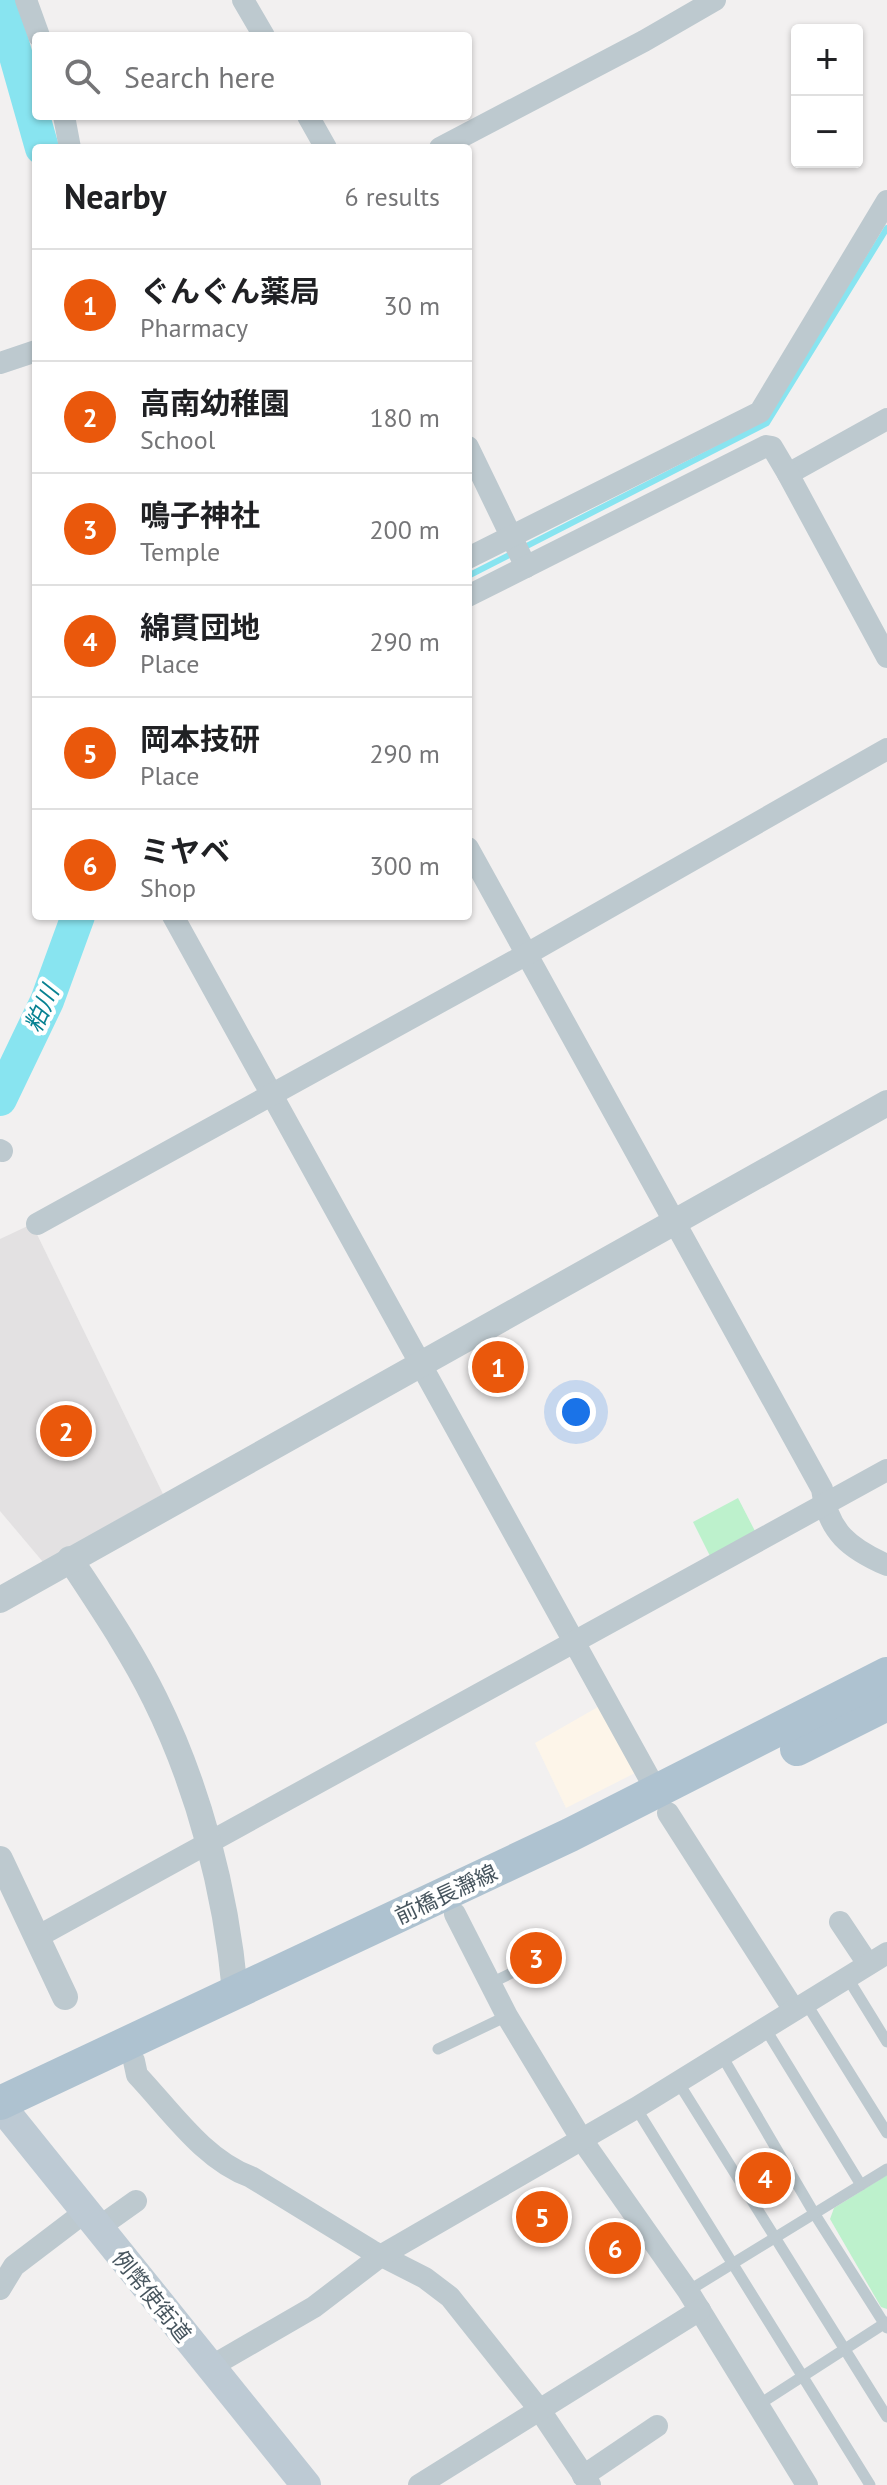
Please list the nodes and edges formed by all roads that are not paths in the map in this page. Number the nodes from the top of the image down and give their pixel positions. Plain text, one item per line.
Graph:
1 (26, 0) edge
2 (243, 0) edge
3 (715, 0) edge
4 (38, 32) edge
5 (262, 32) edge
6 (65, 120) edge
7 (310, 120) edge
8 (69, 144) edge
9 (324, 144) edge
10 (448, 144) edge
11 (887, 201) edge
12 (32, 352) edge
13 (0, 363) edge
14 (887, 419) edge
15 (472, 455) edge
16 (788, 474) junction
17 (518, 552) junction
18 (472, 558) edge
19 (472, 592) edge
20 (887, 657) edge
21 (887, 749) edge
22 (472, 855) edge
23 (175, 920) edge
24 (527, 954) junction
25 (272, 1095) junction
26 (887, 1103) edge
27 (674, 1221) junction
28 (37, 1224) dead end
29 (420, 1363) junction
30 (887, 1470) edge
31 (824, 1505) junction
32 (70, 1559) junction
33 (887, 1565) edge
34 (0, 1600) edge
35 (573, 1642) junction
36 (887, 1674) edge
37 (887, 1704) edge
38 (662, 1803) junction
39 (208, 1843) junction
40 (0, 1859) edge
41 (455, 1914) junction
42 (840, 1922) dead end
43 (37, 1937) junction
44 (878, 1959) edge
45 (524, 1967) dead end
46 (847, 1977) junction
47 (491, 1983) junction
48 (235, 1991) junction
49 (65, 1997) dead end
50 (800, 2006) junction
51 (507, 2016) junction
52 (765, 2028) junction
53 (887, 2042) edge
54 (438, 2049) dead end
55 (722, 2056) junction
56 (134, 2061) junction
57 (678, 2082) junction
58 (636, 2108) junction
59 (2, 2112) edge
60 (887, 2133) edge
61 (582, 2140) junction
62 (887, 2169) edge
63 (861, 2185) junction
64 (136, 2201) dead end
65 (814, 2213) junction
66 (92, 2220) junction
67 (774, 2238) junction
68 (382, 2255) junction
69 (732, 2263) junction
70 (0, 2289) edge
71 (688, 2291) junction
72 (700, 2310) junction
73 (886, 2324) edge
74 (843, 2350) junction
75 (212, 2366) junction
76 (802, 2376) junction
77 (758, 2405) junction
78 (539, 2409) junction
79 (887, 2417) edge
80 (657, 2426) dead end
81 (586, 2480) edge
82 (306, 2485) edge
83 (419, 2485) edge
84 (807, 2485) edge
85 (870, 2485) edge

1 - 4 street
2 - 5 street
3 - 10 street
6 - 8 street
7 - 9 street
11 - 17 street
12 - 13 street
14 - 16 street
15 - 17 street
16 - 17 street
16 - 20 street
17 - 18 street
17 - 19 street
21 - 24 street
22 - 24 street
23 - 25 street
24 - 25 street
24 - 27 street
25 - 28 street
25 - 29 street
26 - 27 street
27 - 29 street
27 - 31 street
29 - 32 street
29 - 35 street
30 - 31 street
31 - 33 street
31 - 35 street
32 - 34 street
32 - 39 street
35 - 38 street
35 - 39 street
36 - 38 main road, 前橋長瀞線
37 - 38 main road, 前橋長瀞線
38 - 41 main road, 前橋長瀞線
38 - 48 main road, 前橋長瀞線
38 - 50 street
39 - 43 street
39 - 48 street
40 - 43 street
41 - 47 street
41 - 56 main road, 前橋長瀞線
42 - 44 street
43 - 49 street
44 - 46 street
45 - 47 lane
46 - 50 street
46 - 53 lane
47 - 51 street
48 - 59 main road, 前橋長瀞線
50 - 52 street
50 - 60 lane
51 - 54 lane
51 - 61 street
52 - 55 street
52 - 63 lane
55 - 57 street
55 - 65 lane
56 - 59 main road, 前橋長瀞線
56 - 68 street
57 - 58 street
57 - 67 lane
58 - 61 street
58 - 69 lane
59 - 66 main road, 例幣使街道
61 - 68 street
61 - 71 street
62 - 63 lane
63 - 65 lane
64 - 66 street
65 - 67 lane
65 - 73 lane
66 - 70 street
66 - 75 main road, 例幣使街道
67 - 69 lane
67 - 74 lane
68 - 75 street
68 - 78 street
69 - 71 lane
69 - 76 lane
71 - 72 street
72 - 77 street
72 - 78 street
73 - 74 lane
74 - 76 lane
74 - 79 lane
75 - 82 main road, 例幣使街道
76 - 77 lane
76 - 85 lane
77 - 84 street
78 - 81 street
78 - 83 street
80 - 81 street

